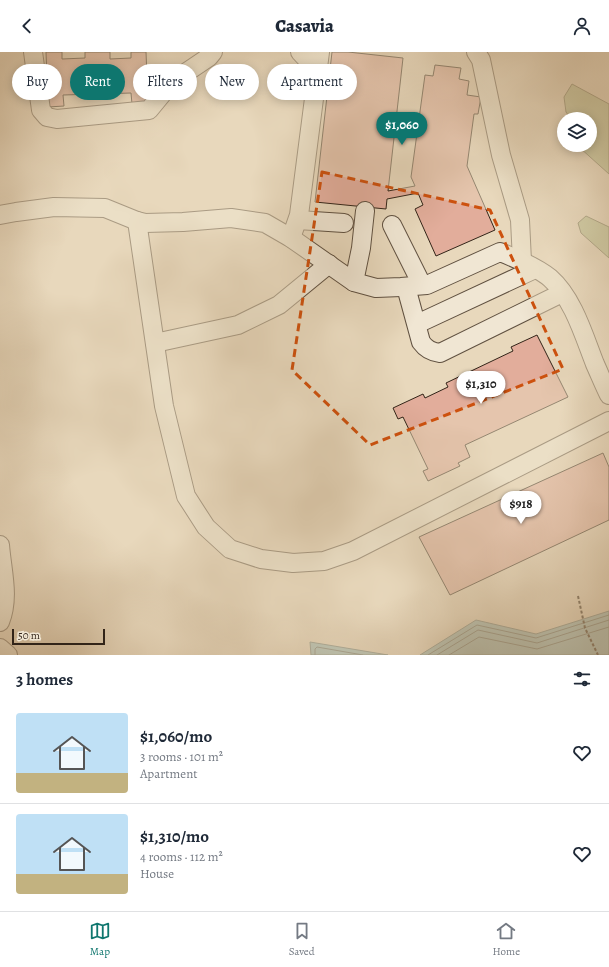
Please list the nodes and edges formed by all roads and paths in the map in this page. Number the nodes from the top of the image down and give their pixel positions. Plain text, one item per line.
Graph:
1 (33, 52) edge
2 (213, 52) edge
3 (300, 52) edge
4 (320, 52) edge
5 (476, 52) edge
6 (311, 64) edge
7 (318, 64) edge
8 (313, 100) edge
9 (365, 211) dead end
10 (0, 215) edge
11 (298, 220) junction
12 (137, 221) junction
13 (344, 222) dead end
14 (392, 225) dead end
15 (291, 238) junction
16 (329, 264) junction
17 (528, 265) junction
18 (354, 282) junction
19 (414, 286) junction
20 (562, 293) junction
21 (417, 324) junction
22 (155, 343) junction
23 (609, 395) edge
24 (609, 421) edge
25 (0, 545) edge
26 (2, 580) edge
27 (578, 596) dead end
28 (0, 622) edge
29 (0, 648) edge
30 (8, 655) edge
31 (598, 655) edge

1 - 2 lane
3 - 6 lane
4 - 7 lane
5 - 17 lane
8 - 11 lane
9 - 18 lane
10 - 12 lane
11 - 13 lane
11 - 15 lane
12 - 15 lane
12 - 22 lane
14 - 19 lane
15 - 16 lane
16 - 18 lane
16 - 22 lane
17 - 19 lane
17 - 20 lane
17 - 21 lane
18 - 19 lane
19 - 21 lane
20 - 21 lane
20 - 23 lane
22 - 24 lane
25 - 26 lane
26 - 28 lane
27 - 31 path
29 - 30 lane

